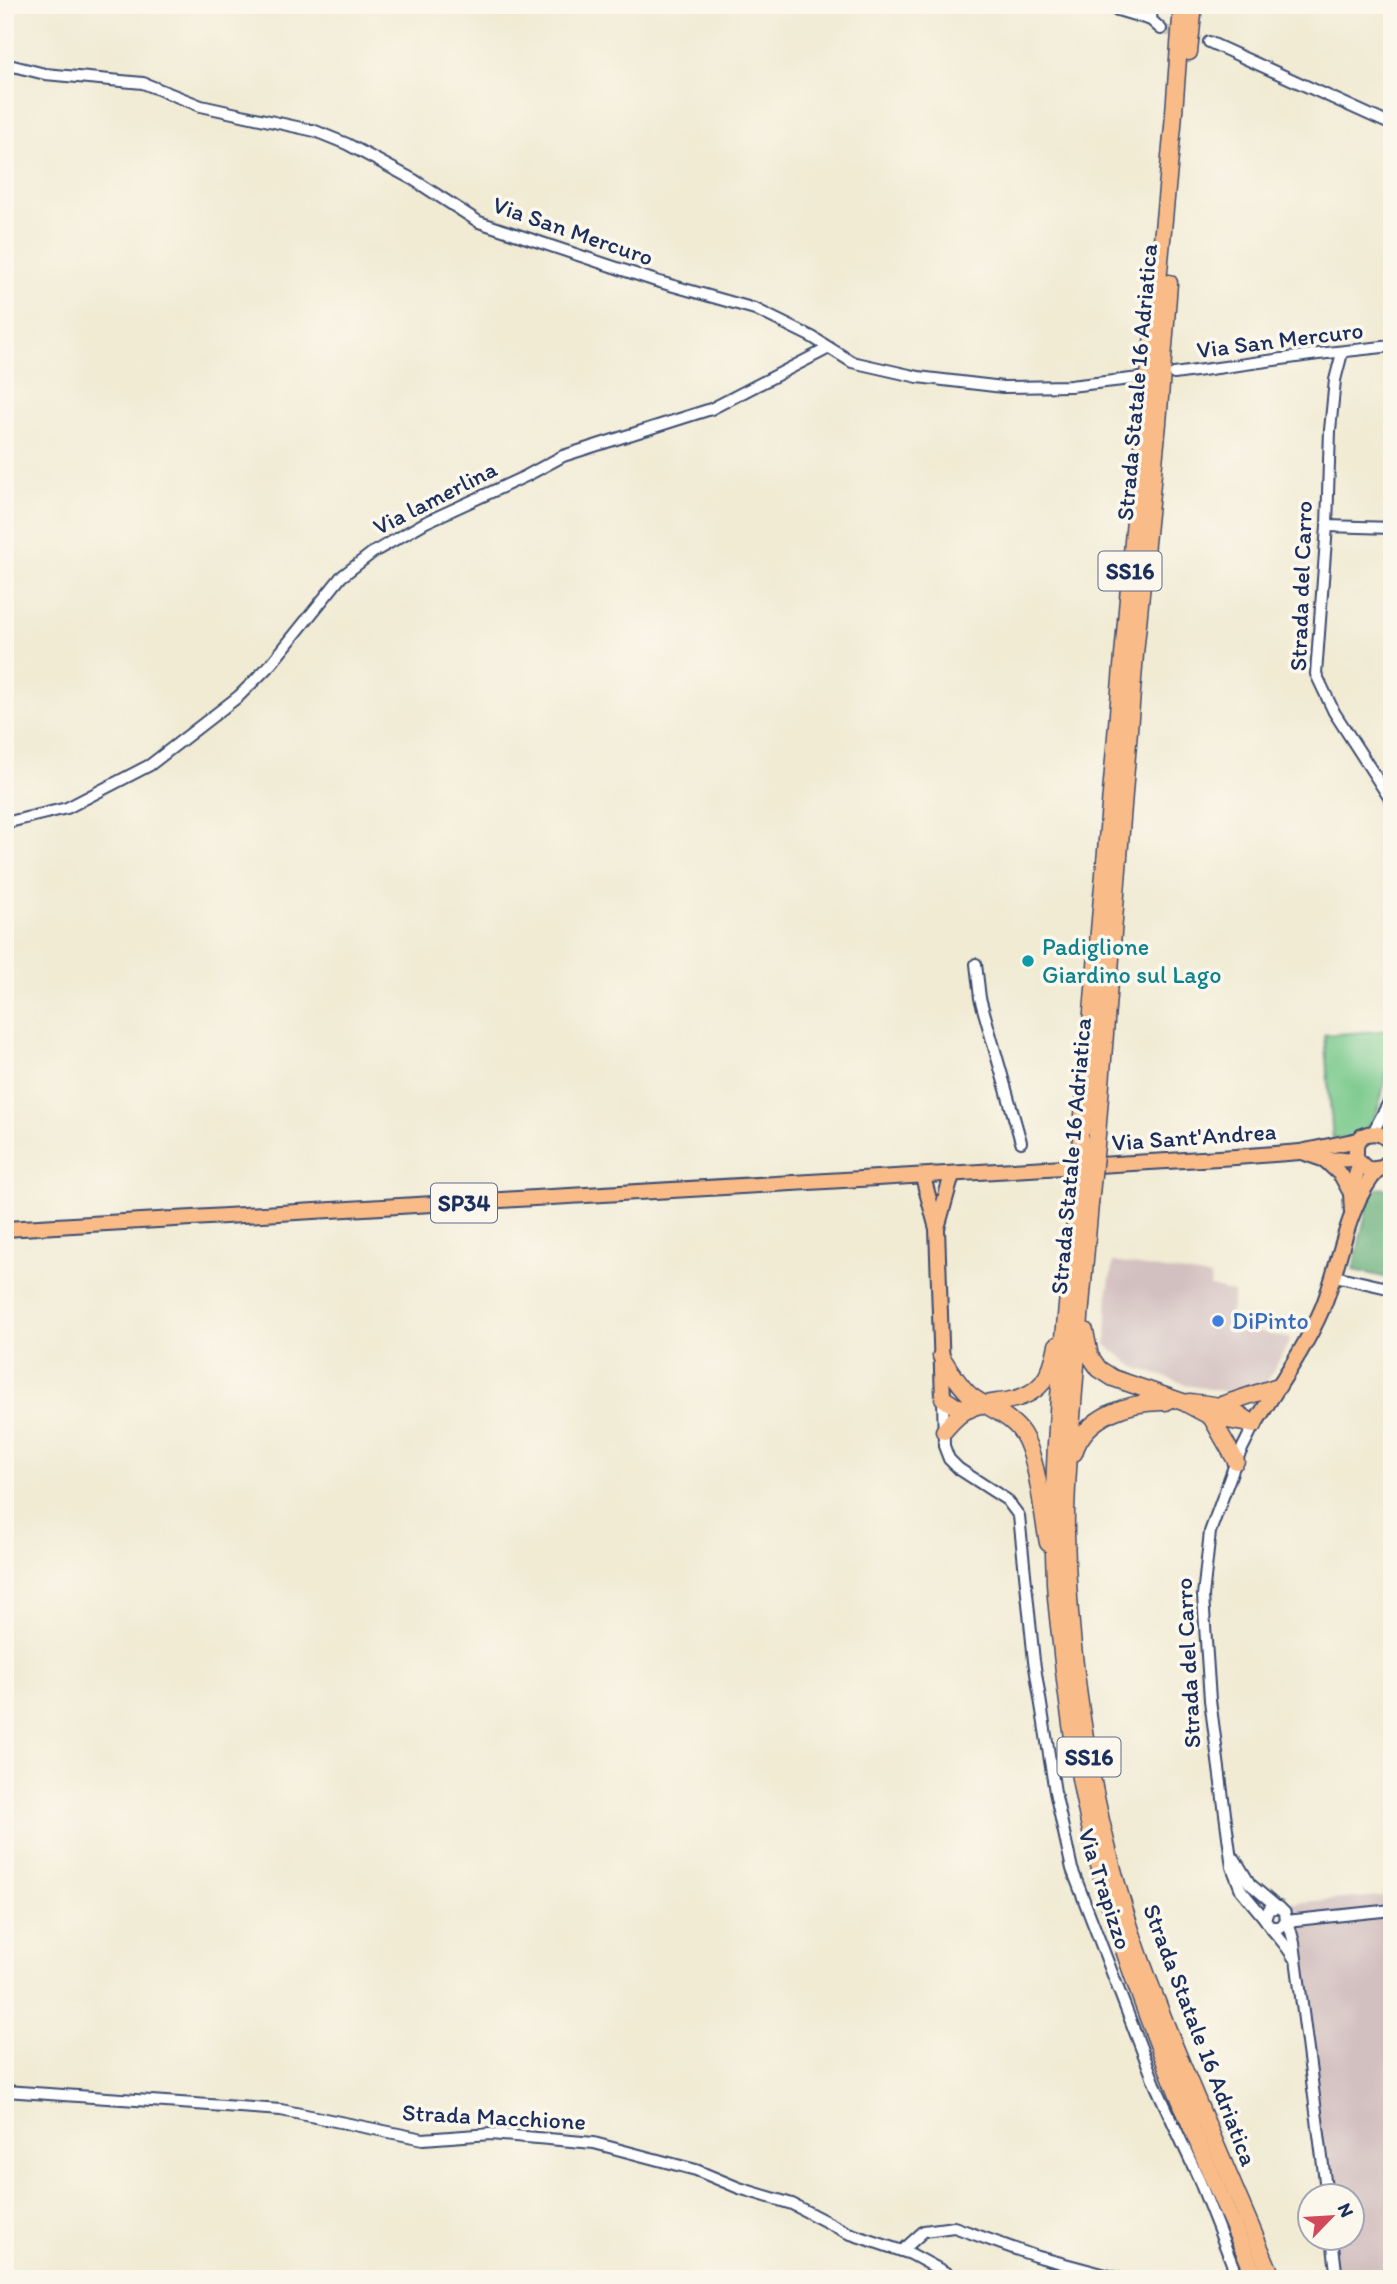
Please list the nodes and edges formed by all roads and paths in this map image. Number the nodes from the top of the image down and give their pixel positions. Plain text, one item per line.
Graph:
1 (1101, 5) edge
2 (1152, 5) edge
3 (1182, 5) edge
4 (1194, 5) edge
5 (1151, 20) junction
6 (1161, 29) tunnel mouth
7 (1209, 42) tunnel mouth
8 (5, 64) edge
9 (1392, 125) edge
10 (1392, 346) edge
11 (829, 348) junction
12 (1342, 353) junction
13 (1174, 374) dead end
14 (1140, 378) dead end
15 (1326, 526) junction
16 (1392, 528) edge
17 (1392, 802) edge
18 (5, 823) edge
19 (976, 964) dead end
20 (1391, 1095) edge
21 (1391, 1116) edge
22 (1373, 1132) junction
23 (1089, 1136) junction
24 (1358, 1140) junction
25 (1021, 1142) dead end
26 (1391, 1143) edge
27 (1300, 1152) junction
28 (1392, 1159) edge
29 (1325, 1160) junction
30 (1358, 1162) junction
31 (1378, 1170) junction
32 (952, 1175) junction
33 (923, 1177) junction
34 (1351, 1193) junction
35 (1352, 1218) junction
36 (5, 1229) edge
37 (937, 1229) junction
38 (1335, 1276) junction
39 (1076, 1282) junction
40 (1392, 1289) edge
41 (941, 1356) junction
42 (1278, 1386) junction
43 (943, 1398) junction
44 (974, 1402) junction
45 (1182, 1402) junction
46 (1216, 1411) junction
47 (1254, 1426) junction
48 (944, 1431) junction
49 (1236, 1461) junction
50 (1067, 1479) junction
51 (1055, 1583) junction
52 (1229, 1843) junction
53 (1279, 1907) junction
54 (1392, 1910) edge
55 (1327, 1916) junction
56 (1285, 1922) junction
57 (1268, 1923) junction
58 (1296, 1963) junction
59 (5, 2091) edge
60 (1325, 2182) edge
61 (902, 2251) junction
62 (1334, 2252) edge
63 (957, 2279) edge
64 (1121, 2279) edge
65 (1238, 2279) edge
66 (1256, 2279) edge
67 (1273, 2279) edge
68 (1337, 2279) edge

1 - 5 street
2 - 5 street
3 - 23 highway, Strada Statale 16 Adriatica / SS16
4 - 23 highway, Strada Statale 16 Adriatica / SS16
5 - 6 street
7 - 9 street
8 - 11 street, Via San Mercuro
10 - 12 street, Via San Mercuro
11 - 14 street, Via San Mercuro
11 - 18 street, Via lamerlina
12 - 13 street, Via San Mercuro
12 - 15 street, Strada del Carro
15 - 16 street
15 - 17 street, Strada del Carro
19 - 25 street
20 - 21 street
20 - 22 street
21 - 26 street
22 - 24 main road, Via Sant'Andrea
22 - 26 main road
23 - 39 highway, Strada Statale 16 Adriatica / SS16, bridge
24 - 27 main road, Via Sant'Andrea
24 - 30 main road
27 - 29 main road, Via Sant'Andrea
27 - 32 main road, Via Sant'Andrea
28 - 31 main road
29 - 30 main road, Via Sant'Andrea
29 - 34 main road
30 - 31 main road, Via Sant'Andrea
30 - 34 main road, Strada del Carro
31 - 35 main road, Strada del Carro
32 - 33 main road, Via Sant'Andrea
32 - 37 main road
33 - 36 main road, SP34
33 - 37 main road
34 - 35 main road, Strada del Carro
35 - 38 main road, Strada del Carro
37 - 41 main road
38 - 40 street
38 - 42 main road, Strada del Carro
39 - 44 highway
39 - 45 highway
39 - 50 highway, Strada Statale 16 Adriatica / SS16
39 - 51 highway, Strada Statale 16 Adriatica / SS16
41 - 43 main road
41 - 44 highway
42 - 46 highway
42 - 47 main road, Strada del Carro
43 - 44 highway
43 - 48 street, Via Trapizzo
44 - 48 highway
44 - 51 highway
45 - 46 highway
45 - 50 highway
46 - 47 highway
46 - 49 highway
47 - 49 street, Strada del Carro
48 - 65 street, Via Trapizzo
49 - 52 street, Strada del Carro
50 - 67 highway, Strada Statale 16 Adriatica / SS16
51 - 66 highway, Strada Statale 16 Adriatica / SS16
52 - 53 street, Strada del Carro
52 - 57 street, Strada del Carro
53 - 55 street
53 - 56 street
53 - 57 street
54 - 55 street
55 - 56 street
56 - 57 street
56 - 58 street, Strada del Carro
57 - 58 street, Strada del Carro
58 - 60 street, Strada del Carro
59 - 61 street, Strada Macchione
61 - 63 street, Strada Macchione
61 - 64 street
62 - 68 street

